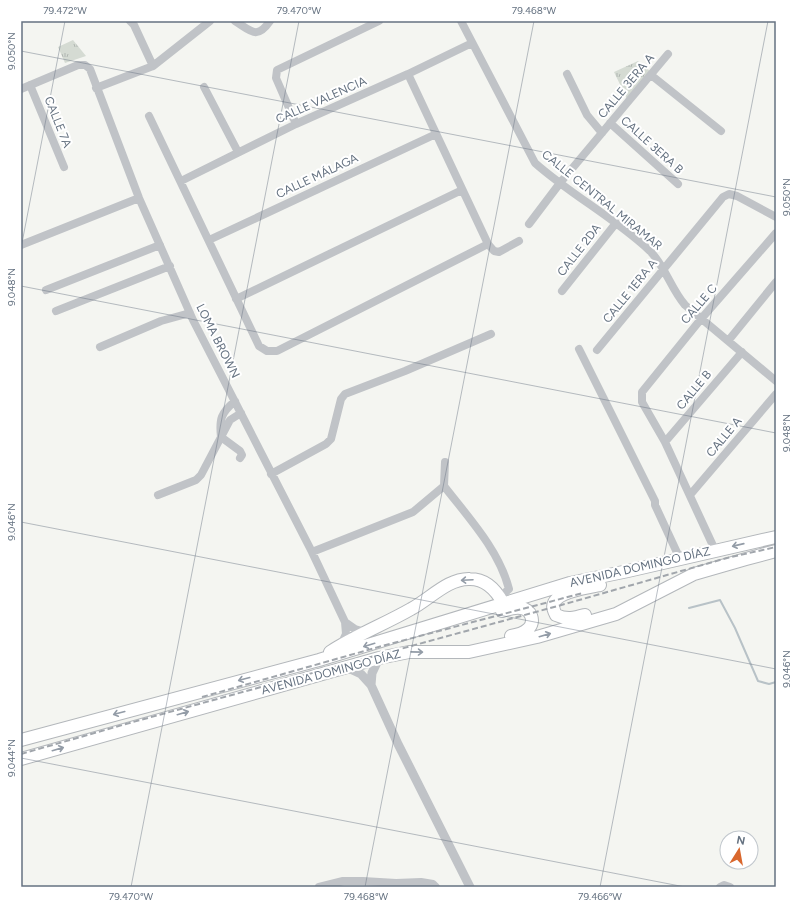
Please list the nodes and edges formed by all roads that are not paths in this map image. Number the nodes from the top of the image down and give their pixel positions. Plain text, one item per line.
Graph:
1 (130, 21) edge
2 (235, 21) edge
3 (270, 21) edge
4 (379, 21) edge
5 (461, 21) edge
6 (208, 22) edge
7 (472, 43) junction
8 (668, 54) dead end
9 (153, 66) junction
10 (408, 74) junction
11 (567, 74) dead end
12 (651, 75) junction
13 (30, 85) junction
14 (204, 87) dead end
15 (96, 88) junction
16 (21, 89) edge
17 (149, 116) dead end
18 (610, 123) junction
19 (296, 124) junction
20 (721, 131) dead end
21 (602, 133) junction
22 (436, 134) junction
23 (238, 152) junction
24 (64, 167) dead end
25 (181, 181) junction
26 (560, 183) junction
27 (678, 184) dead end
28 (462, 190) junction
29 (139, 198) junction
30 (776, 217) edge
31 (616, 223) junction
32 (529, 224) dead end
33 (776, 233) edge
34 (209, 240) junction
35 (519, 242) dead end
36 (488, 244) junction
37 (21, 245) edge
38 (160, 245) junction
39 (170, 266) junction
40 (663, 269) junction
41 (776, 282) edge
42 (46, 290) dead end
43 (562, 291) dead end
44 (236, 298) junction
45 (56, 311) dead end
46 (190, 313) junction
47 (701, 319) junction
48 (491, 334) dead end
49 (728, 341) junction
50 (100, 347) dead end
51 (579, 349) dead end
52 (597, 350) dead end
53 (742, 352) junction
54 (776, 380) edge
55 (776, 394) edge
56 (235, 401) junction
57 (241, 413) junction
58 (221, 436) junction
59 (665, 442) junction
60 (240, 458) dead end
61 (446, 462) dead end
62 (270, 474) junction
63 (444, 486) junction
64 (158, 495) dead end
65 (690, 495) junction
66 (776, 536) edge
67 (715, 550) junction
68 (776, 551) edge
69 (312, 552) junction
70 (682, 559) junction
71 (628, 571) junction
72 (652, 594) junction
73 (501, 600) junction
74 (345, 622) junction
75 (417, 630) junction
76 (365, 632) junction
77 (341, 645) junction
78 (442, 652) junction
79 (379, 658) junction
80 (320, 660) junction
81 (346, 667) junction
82 (371, 685) junction
83 (22, 737) edge
84 (21, 759) edge
85 (319, 887) edge
86 (436, 887) edge
87 (470, 887) edge
88 (720, 887) edge
89 (730, 887) edge

1 - 9 street
2 - 3 street
4 - 19 street
5 - 7 street, CALLE CENTRAL MIRAMAR
6 - 9 street
7 - 10 street, CALLE VALENCIA
7 - 26 street, CALLE CENTRAL MIRAMAR
8 - 12 street, CALLE 3ERA A
9 - 15 street
10 - 19 street, CALLE VALENCIA
10 - 22 street
11 - 21 street, CALLE 3ERA A
12 - 18 street, CALLE 3ERA A
12 - 20 street
13 - 15 street, LOMA BROWN
13 - 16 street
13 - 24 street, CALLE 7A
14 - 23 street
15 - 29 street, LOMA BROWN
17 - 25 street
18 - 21 street, CALLE 3ERA A
18 - 27 street, CALLE 3ERA B
19 - 23 street, CALLE VALENCIA
21 - 26 street, CALLE 3ERA A
22 - 28 street
22 - 34 street, CALLE MÁLAGA
23 - 25 street, CALLE VALENCIA
25 - 34 street
26 - 31 street, CALLE CENTRAL MIRAMAR
26 - 32 street, CALLE 3ERA A
28 - 36 street
28 - 44 street
29 - 37 street
29 - 38 street, LOMA BROWN
30 - 40 street, CALLE 1ERA A
31 - 40 street, CALLE CENTRAL MIRAMAR
31 - 43 street, CALLE 2DA
33 - 47 street, CALLE C
34 - 44 street
35 - 36 street
36 - 44 street
38 - 39 street, LOMA BROWN
38 - 42 street
39 - 45 street
39 - 46 street, LOMA BROWN
40 - 47 street, CALLE CENTRAL MIRAMAR
40 - 52 street, CALLE 1ERA A
41 - 49 street
46 - 50 street
46 - 56 street, LOMA BROWN
47 - 49 street, CALLE CENTRAL MIRAMAR
47 - 59 street, CALLE C
48 - 62 street
49 - 53 street, CALLE CENTRAL MIRAMAR
51 - 70 street
53 - 54 street, CALLE CENTRAL MIRAMAR
53 - 59 street, CALLE B
55 - 65 street, CALLE A
56 - 57 street, LOMA BROWN
56 - 58 street
57 - 58 street
57 - 62 street, LOMA BROWN
58 - 60 street
58 - 64 street
59 - 65 street
61 - 63 street
62 - 69 street, LOMA BROWN
63 - 69 street
63 - 73 street
65 - 67 street
66 -> 67 main road, AVENIDA DOMINGO DÍAZ
67 - 70 main road, AVENIDA DOMINGO DÍAZ
68 - 72 main road, AVENIDA DOMINGO DÍAZ
69 - 74 street, LOMA BROWN
70 - 71 main road, AVENIDA DOMINGO DÍAZ
71 - 72 main road
71 - 73 main road, AVENIDA DOMINGO DÍAZ
78 -> 72 main road, AVENIDA DOMINGO DÍAZ
73 - 75 main road, AVENIDA DOMINGO DÍAZ
73 -> 76 main road
74 - 76 street
74 - 77 street
75 - 78 main road
75 -> 80 main road, AVENIDA DOMINGO DÍAZ
76 - 77 main road
77 - 80 main road
79 -> 78 main road, AVENIDA DOMINGO DÍAZ
79 - 81 main road, AVENIDA DOMINGO DÍAZ
79 - 82 street
80 -> 83 main road, AVENIDA DOMINGO DÍAZ
81 - 82 street
84 -> 81 main road, AVENIDA DOMINGO DÍAZ
82 - 87 street
85 - 86 street
88 - 89 street

